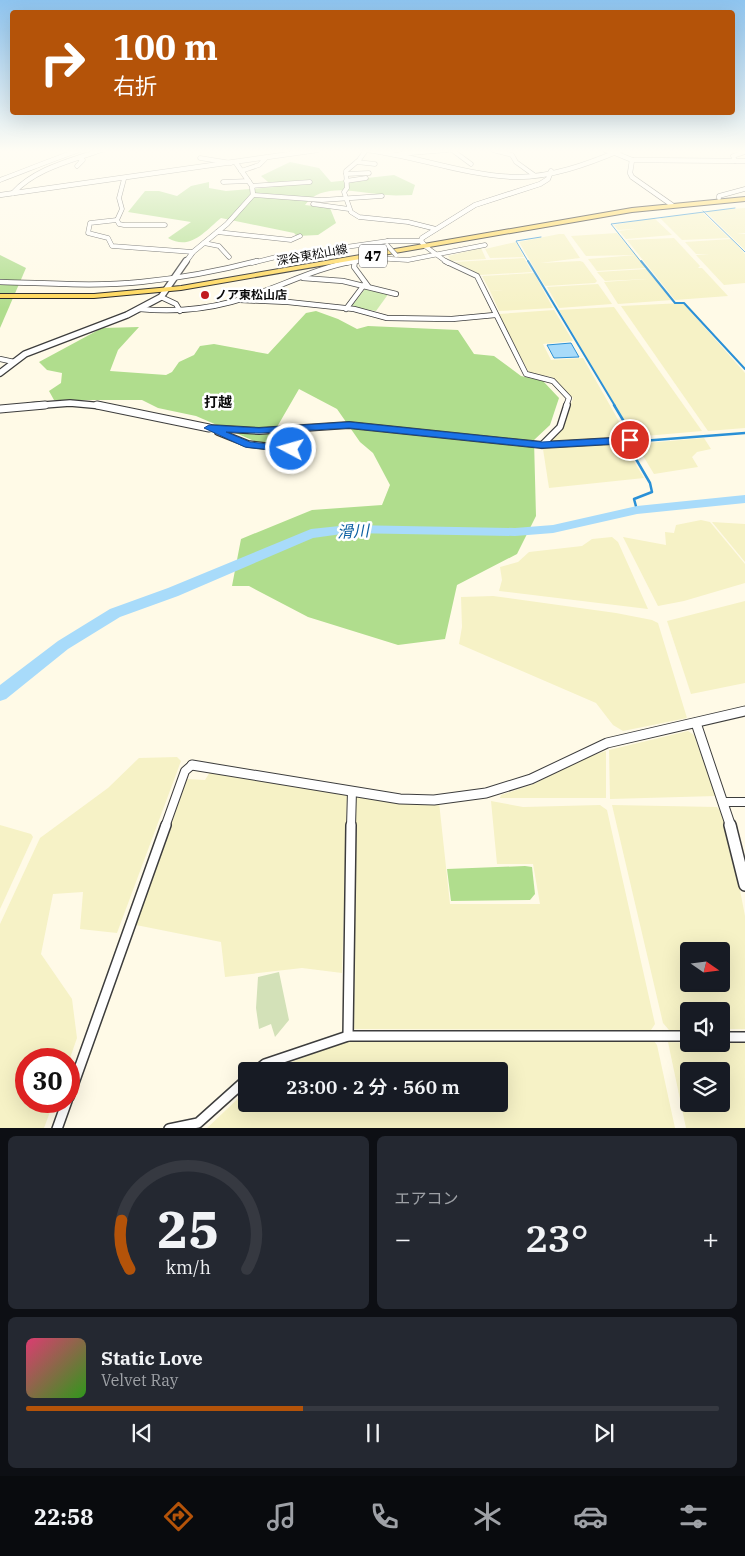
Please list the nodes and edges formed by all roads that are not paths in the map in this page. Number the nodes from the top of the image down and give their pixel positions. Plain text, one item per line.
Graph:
1 (120, 203) edge
2 (246, 203) edge
3 (310, 203) edge
4 (347, 203) edge
5 (485, 203) edge
6 (682, 203) edge
7 (688, 203) edge
8 (671, 204) junction
9 (349, 208) junction
10 (117, 220) junction
11 (161, 224) dead end
12 (436, 229) junction
13 (217, 232) junction
14 (300, 236) dead end
15 (275, 238) junction
16 (204, 243) junction
17 (387, 243) junction
18 (423, 243) junction
19 (270, 244) dead end
20 (485, 245) dead end
21 (193, 252) junction
22 (433, 254) junction
23 (396, 255) dead end
24 (229, 257) dead end
25 (354, 261) junction
26 (175, 277) junction
27 (302, 277) junction
28 (0, 282) edge
29 (366, 286) junction
30 (167, 288) junction
31 (0, 294) edge
32 (396, 294) dead end
33 (161, 297) junction
34 (239, 300) junction
35 (176, 304) junction
36 (140, 309) junction
37 (346, 309) junction
38 (154, 310) junction
39 (180, 310) junction
40 (495, 315) junction
41 (0, 360) edge
42 (14, 362) junction
43 (0, 373) edge
44 (0, 409) edge
45 (209, 428) junction
46 (630, 440) dead end
47 (542, 445) junction
48 (291, 449) dead end
49 (745, 711) edge
50 (696, 723) junction
51 (192, 765) joint
52 (352, 791) junction
53 (722, 802) junction
54 (745, 802) edge
55 (743, 867) edge
56 (745, 885) edge
57 (348, 1036) junction
58 (680, 1036) edge
59 (730, 1036) edge
60 (745, 1037) edge
61 (270, 1062) edge
62 (80, 1066) edge
63 (238, 1088) edge
64 (63, 1113) edge
65 (198, 1126) edge
66 (57, 1128) edge
67 (169, 1128) edge

1 - 10 street
2 - 13 street
3 - 9 street
4 - 9 street
5 - 12 street
6 - 8 main road, 深谷東松山線 / 47
7 - 8 main road, 深谷東松山線 / 47
8 - 18 main road, 深谷東松山線 / 47
9 - 12 street
10 - 11 street
10 - 21 street
12 - 18 street
13 - 15 street
13 - 16 street
14 - 15 street
15 - 19 street
16 - 21 street
16 - 24 street
17 - 18 street
17 - 23 street, bridge
17 - 26 street
18 - 22 street
18 - 30 main road, 深谷東松山線 / 47
20 - 22 street
21 - 26 street
22 - 25 street
22 - 40 street
25 - 27 street
25 - 29 street
26 - 28 street
26 - 30 street
27 - 29 street
27 - 34 street
29 - 32 street
29 - 37 street
30 - 31 main road, 深谷東松山線 / 47
30 - 33 street
33 - 35 street
33 - 36 street
34 - 37 street
34 - 39 street
35 - 38 street
35 - 39 street
36 - 38 street
36 - 42 street
37 - 40 street
38 - 39 street
40 - 47 street
41 - 42 street
42 - 43 street
44 - 45 street
45 - 47 street
45 - 48 street
46 - 47 street
49 - 50 street
50 - 52 street
50 - 53 street
51 - 52 street
51 - 62 street
52 - 57 street
53 - 54 street
53 - 55 street
55 - 56 street
57 - 58 street
57 - 61 street
59 - 60 street
63 - 65 street
64 - 66 street
65 - 67 street

